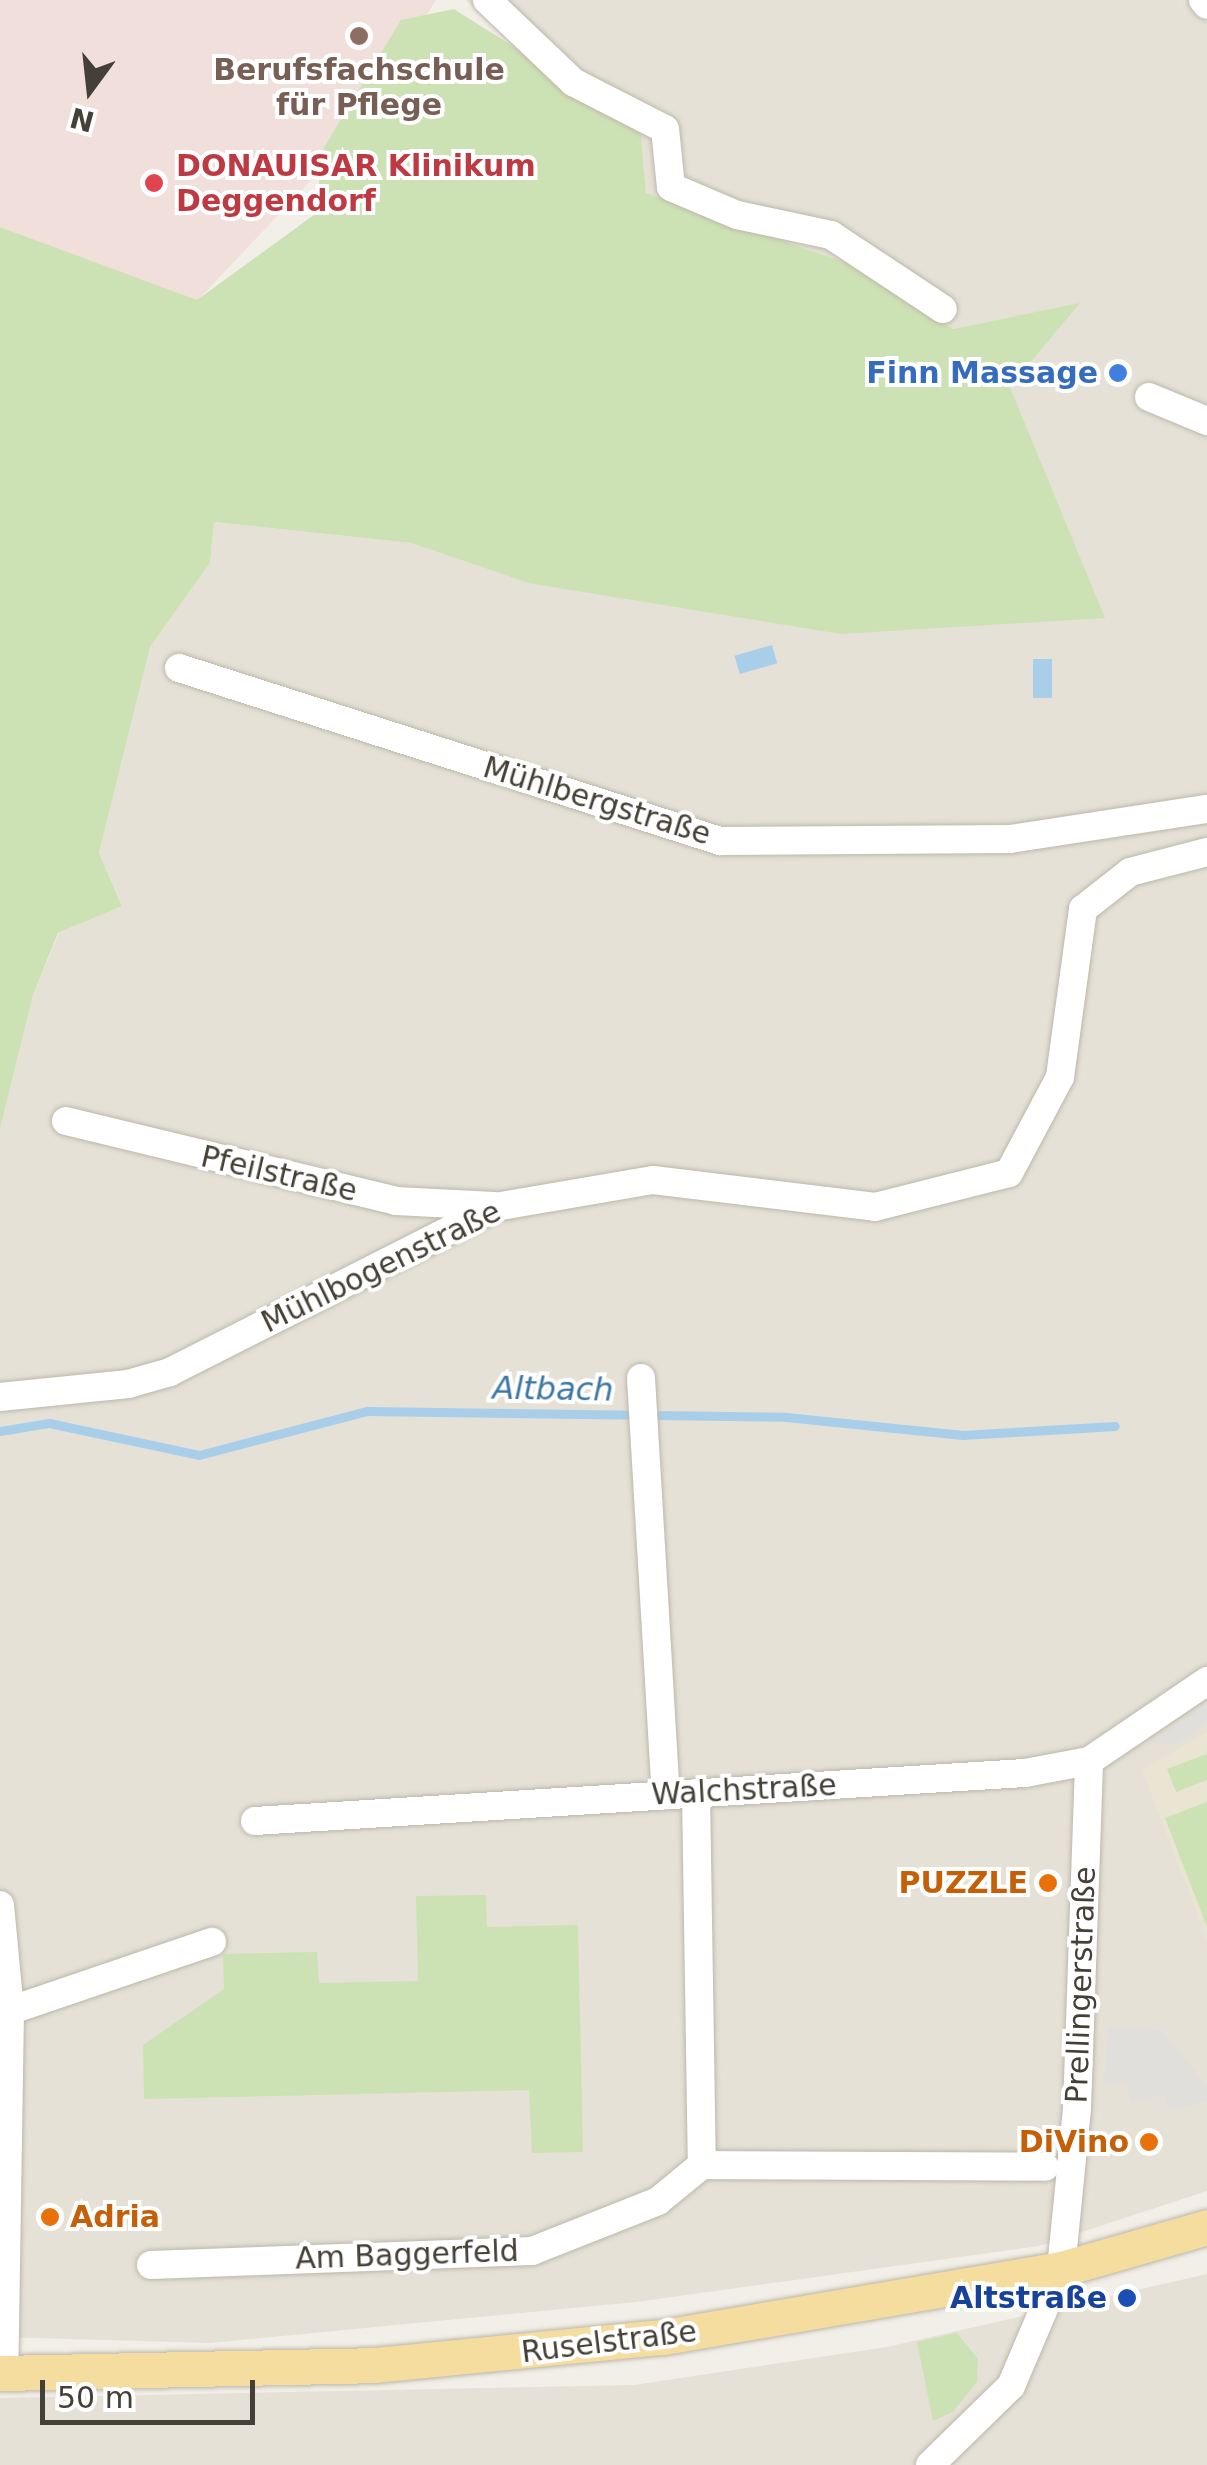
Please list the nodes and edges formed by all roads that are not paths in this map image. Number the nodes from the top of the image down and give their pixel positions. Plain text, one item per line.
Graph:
1 (488, 0) edge
2 (943, 310) dead end
3 (1149, 397) dead end
4 (1207, 421) edge
5 (179, 668) dead end
6 (1207, 809) edge
7 (1207, 852) edge
8 (66, 1121) dead end
9 (495, 1206) junction
10 (642, 1389) dead end
11 (0, 1397) edge
12 (1207, 1682) edge
13 (1089, 1761) junction
14 (696, 1794) junction
15 (666, 1795) junction
16 (256, 1821) dead end
17 (0, 1905) edge
18 (212, 1942) dead end
19 (5, 2012) edge
20 (702, 2165) junction
21 (1045, 2166) dead end
22 (1207, 2227) edge
23 (151, 2265) dead end
24 (1061, 2269) junction
25 (2, 2373) edge
26 (930, 2465) edge

1 - 2 street
3 - 4 street
5 - 6 street, Mühlbergstraße
7 - 9 street, Mühlbogenstraße
8 - 9 street, Pfeilstraße
9 - 11 street, Mühlbogenstraße
10 - 15 street
12 - 13 street, Walchstraße
13 - 14 street, Walchstraße
13 - 24 street, Prellingerstraße
14 - 15 street, Walchstraße
14 - 20 street
15 - 16 street, Walchstraße
17 - 19 street
18 - 19 street
19 - 25 street
20 - 21 street
20 - 23 street, Am Baggerfeld
22 - 24 main road, Ruselstraße
24 - 25 main road, Ruselstraße
24 - 26 street

